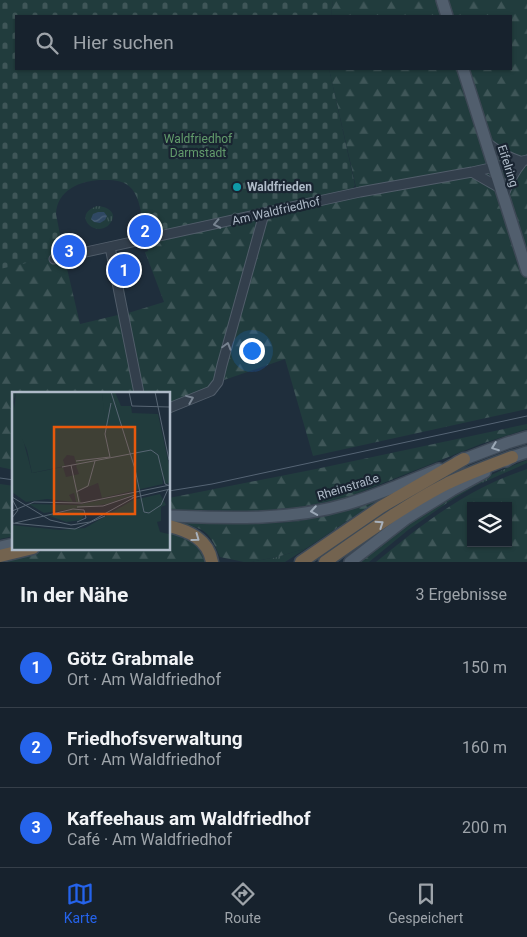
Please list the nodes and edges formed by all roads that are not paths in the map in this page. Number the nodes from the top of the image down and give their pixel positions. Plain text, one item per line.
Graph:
1 (442, 0) edge
2 (447, 15) edge
3 (463, 70) edge
4 (487, 146) junction
5 (525, 161) edge
6 (494, 167) junction
7 (472, 172) junction
8 (502, 192) junction
9 (264, 214) junction
10 (110, 247) junction
11 (54, 259) dead end
12 (527, 271) edge
13 (139, 392) edge
14 (170, 408) edge
15 (527, 437) edge
16 (527, 452) edge
17 (512, 457) junction
18 (464, 459) junction
19 (170, 516) edge
20 (170, 526) edge
21 (25, 550) edge
22 (0, 556) edge
23 (212, 562) edge
24 (301, 562) edge
25 (325, 562) edge
26 (350, 562) edge

1 - 2 main road
3 - 4 main road, Eifelring
4 - 5 street
4 - 6 main road, Eifelring
4 - 7 street
5 - 6 street, Am Waldfriedhof
5 - 8 street
6 - 7 street, Am Waldfriedhof
6 - 8 main road, Eifelring
7 - 8 street
7 - 9 street, Am Waldfriedhof
8 - 12 main road, Eifelring
9 -> 10 street, Am Waldfriedhof
14 -> 9 street
10 - 11 street, Am Waldfriedhof
10 - 13 street
15 -> 18 main road, Rheinstraße
16 - 17 main road
25 -> 17 highway
17 - 26 main road
18 -> 19 main road, Rheinstraße
18 - 24 highway
20 -> 23 highway
21 - 22 highway

